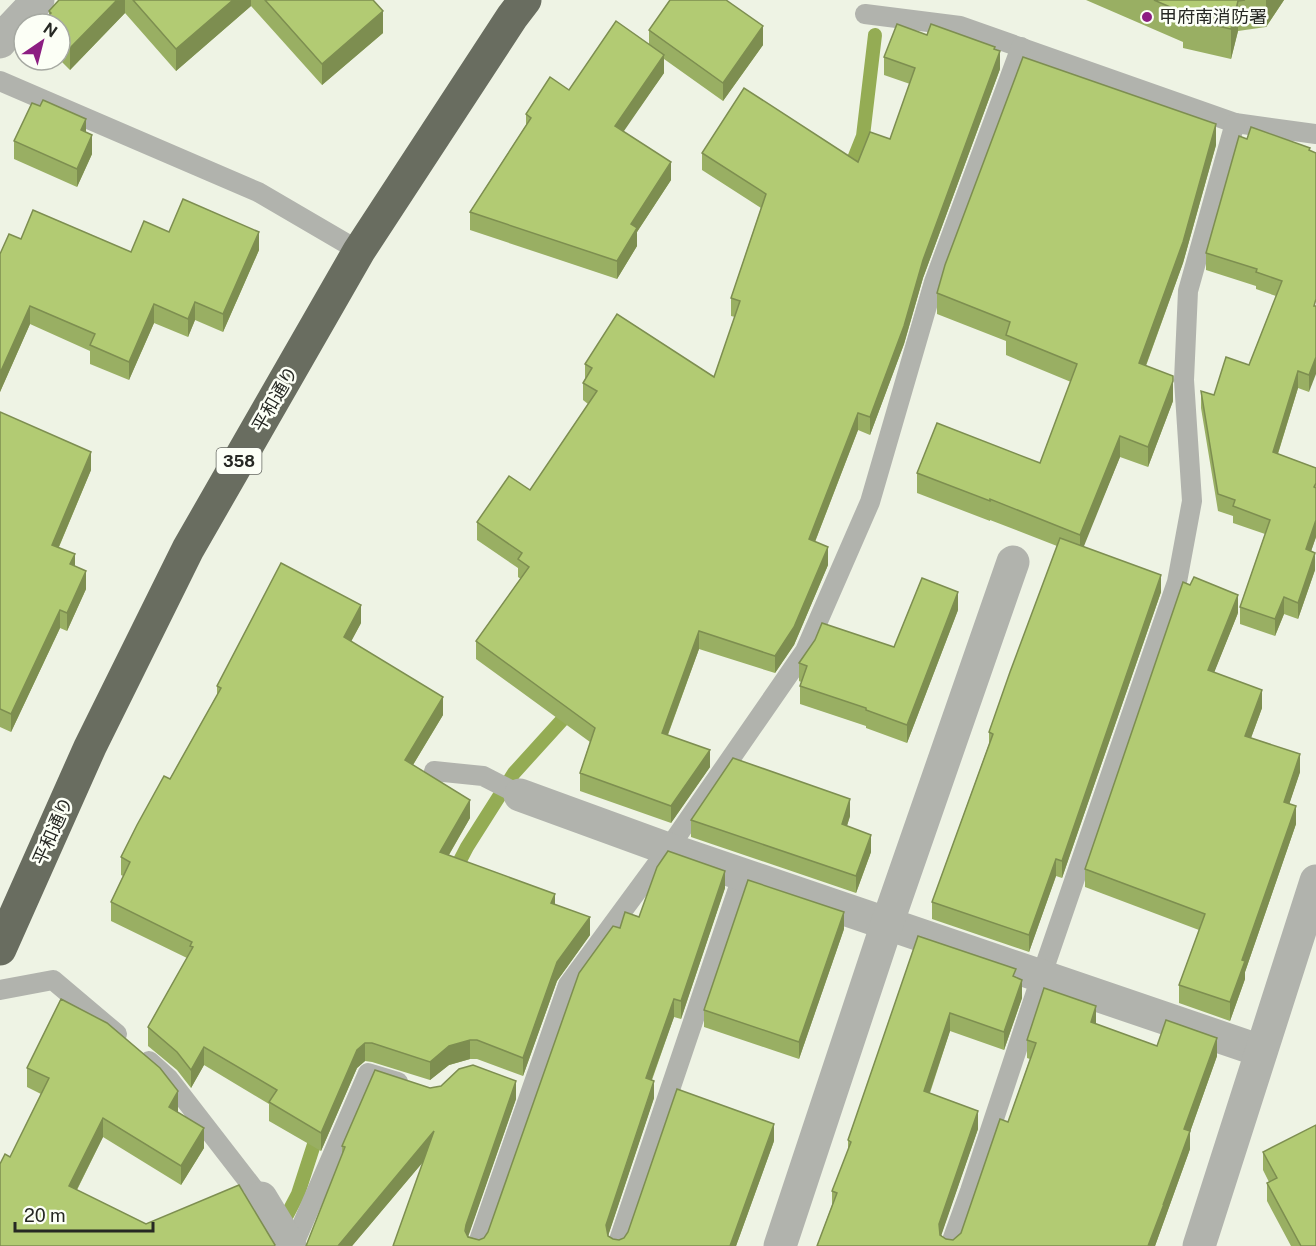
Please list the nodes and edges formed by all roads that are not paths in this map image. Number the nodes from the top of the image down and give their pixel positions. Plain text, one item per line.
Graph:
1 (38, 0) edge
2 (525, 0) edge
3 (866, 14) dead end
4 (0, 42) edge
5 (1021, 47) junction
6 (0, 81) edge
7 (1235, 123) junction
8 (1316, 134) edge
9 (359, 251) junction
10 (1012, 562) dead end
11 (434, 771) dead end
12 (519, 794) joint
13 (668, 849) junction
14 (743, 874) junction
15 (1316, 881) edge
16 (887, 924) junction
17 (0, 949) edge
18 (1041, 977) junction
19 (0, 990) edge
20 (1261, 1051) junction
21 (512, 1084) edge
22 (412, 1087) edge
23 (531, 1092) junction
24 (261, 1198) joint
25 (291, 1246) edge
26 (477, 1246) edge
27 (616, 1246) edge
28 (780, 1246) edge
29 (950, 1246) edge
30 (1199, 1246) edge

1 - 4 street
2 - 9 highway, 平和通り / 358
3 - 5 lane
5 - 7 lane
5 - 13 lane
6 - 9 lane
7 - 8 lane
7 - 18 lane
9 - 17 highway, 平和通り / 358
10 - 16 street
11 - 12 lane
12 - 13 street
13 - 14 street
13 - 23 lane
14 - 16 street
14 - 27 lane
15 - 20 street
16 - 18 street
16 - 28 street
18 - 20 street
18 - 29 lane
19 - 24 lane
20 - 30 street
21 - 23 lane
22 - 25 lane
23 - 26 lane
24 - 25 street

